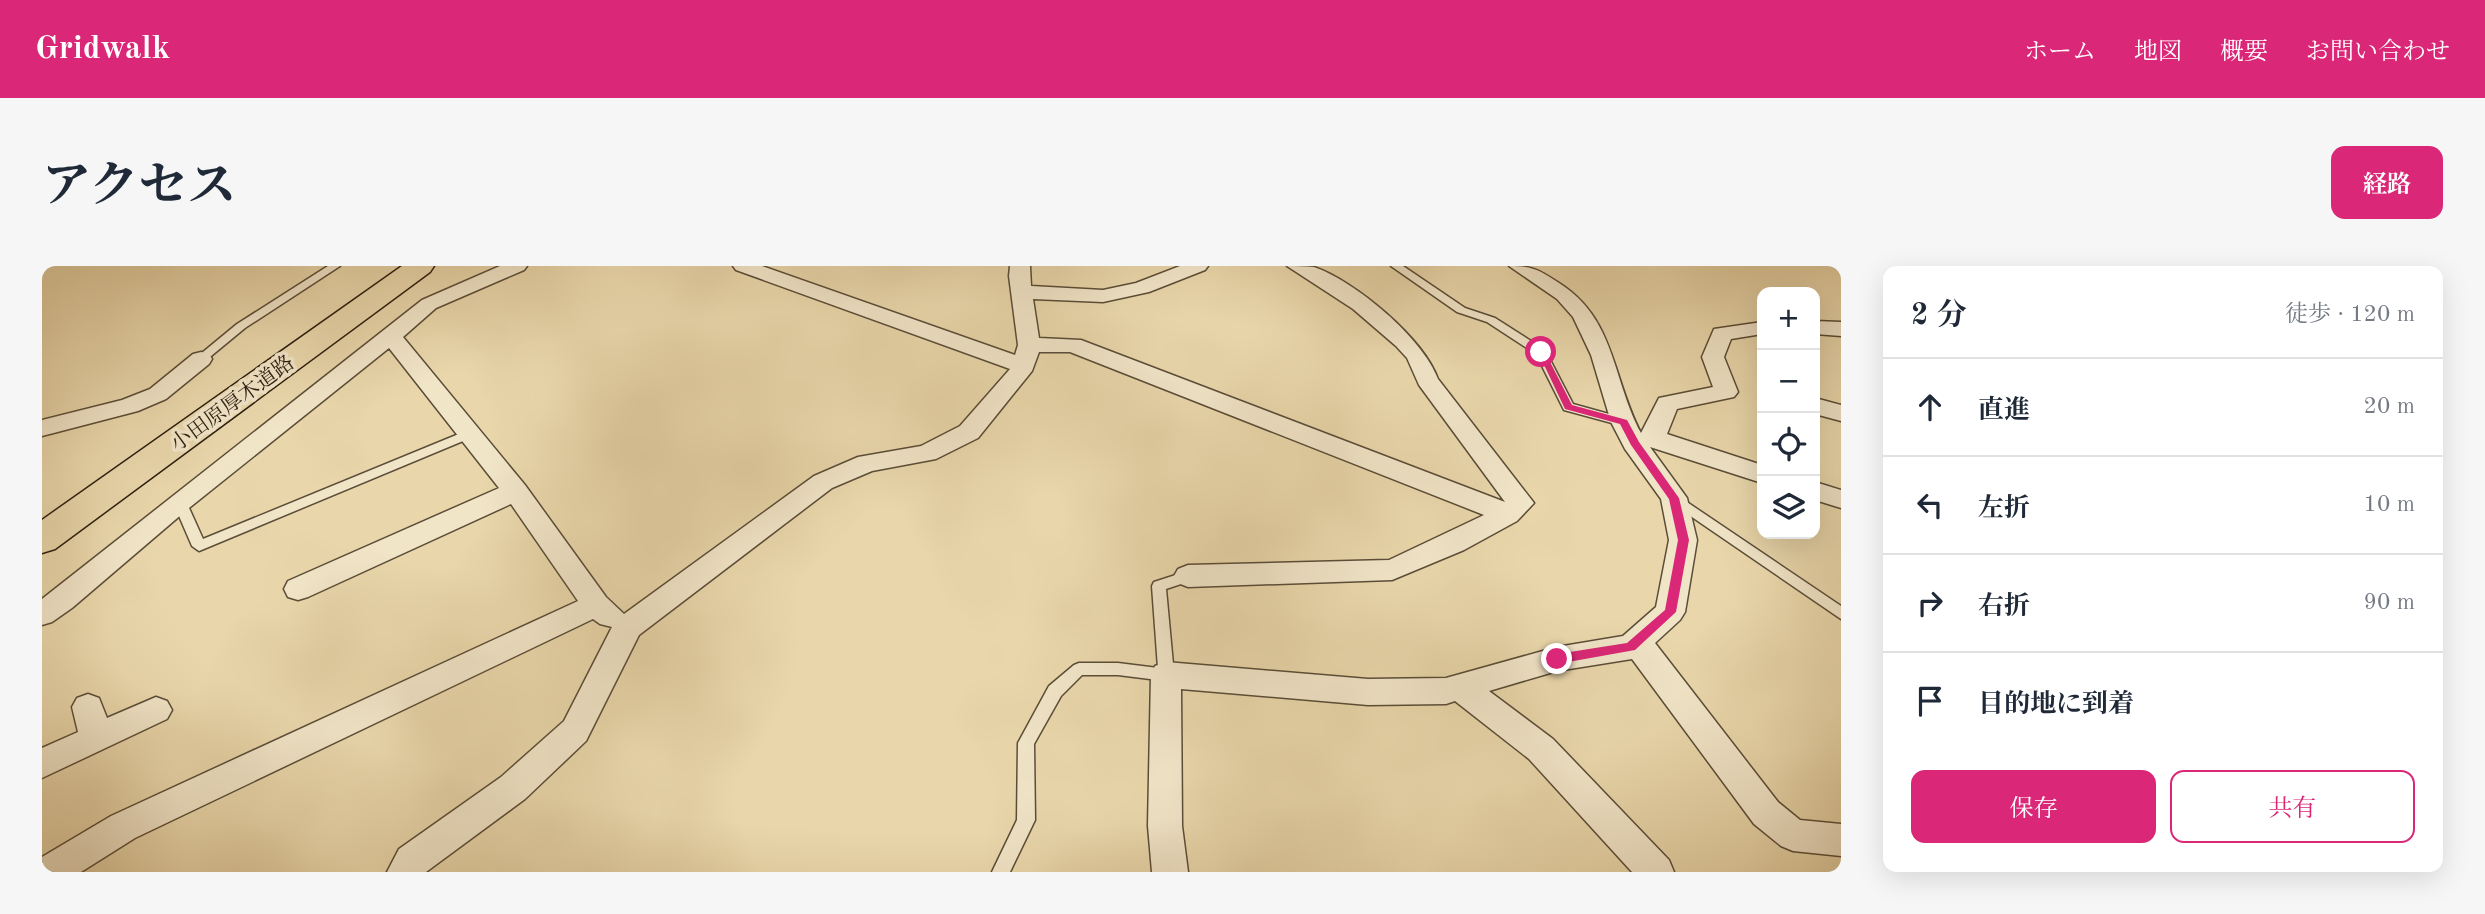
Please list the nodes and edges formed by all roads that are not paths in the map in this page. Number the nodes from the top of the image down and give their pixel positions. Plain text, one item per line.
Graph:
1 (335, 266) edge
2 (388, 266) edge
3 (420, 266) edge
4 (517, 266) edge
5 (743, 266) edge
6 (1020, 266) edge
7 (1198, 266) edge
8 (1297, 266) edge
9 (1396, 266) edge
10 (1518, 266) edge
11 (1022, 292) junction
12 (1820, 328) edge
13 (1757, 329) edge
14 (1841, 329) edge
15 (389, 334) junction
16 (1027, 356) junction
17 (201, 359) joint
18 (1820, 407) edge
19 (1841, 413) edge
20 (42, 428) edge
21 (471, 433) junction
22 (1637, 434) junction
23 (1757, 472) edge
24 (516, 491) junction
25 (1820, 493) edge
26 (1674, 498) junction
27 (1841, 499) edge
28 (180, 502) junction
29 (42, 509) edge
30 (1507, 514) junction
31 (42, 539) edge
32 (1188, 576) joint
33 (299, 589) dead end
34 (596, 604) junction
35 (1841, 612) edge
36 (42, 614) edge
37 (626, 628) junction
38 (1636, 641) junction
39 (1166, 676) junction
40 (1461, 687) junction
41 (88, 707) dead end
42 (156, 710) dead end
43 (96, 738) junction
44 (42, 764) edge
45 (1841, 840) edge
46 (49, 872) edge
47 (405, 872) edge
48 (1002, 872) edge
49 (1170, 872) edge
50 (1656, 872) edge

1 - 17 lane
2 - 29 highway, 小田原厚木道路
3 - 31 highway, 小田原厚木道路
4 - 15 street
5 - 16 street
6 - 11 street
7 - 11 street
8 - 30 street
9 - 22 lane
10 - 22 street
11 - 16 street
12 - 14 street
13 - 22 street
15 - 21 street
15 - 28 street
16 - 30 street
16 - 37 street
17 - 20 street
18 - 19 street
21 - 24 street
21 - 28 lane
22 - 23 street
22 - 26 street
24 - 33 street
24 - 34 street
25 - 27 street
26 - 35 lane
26 - 38 street
28 - 36 street
30 - 32 street
32 - 39 lane
34 - 37 street
34 - 46 street
37 - 47 street
38 - 40 street
38 - 45 street
39 - 40 street
39 - 48 lane
39 - 49 street
40 - 50 street
41 - 43 street
42 - 43 street
43 - 44 street

